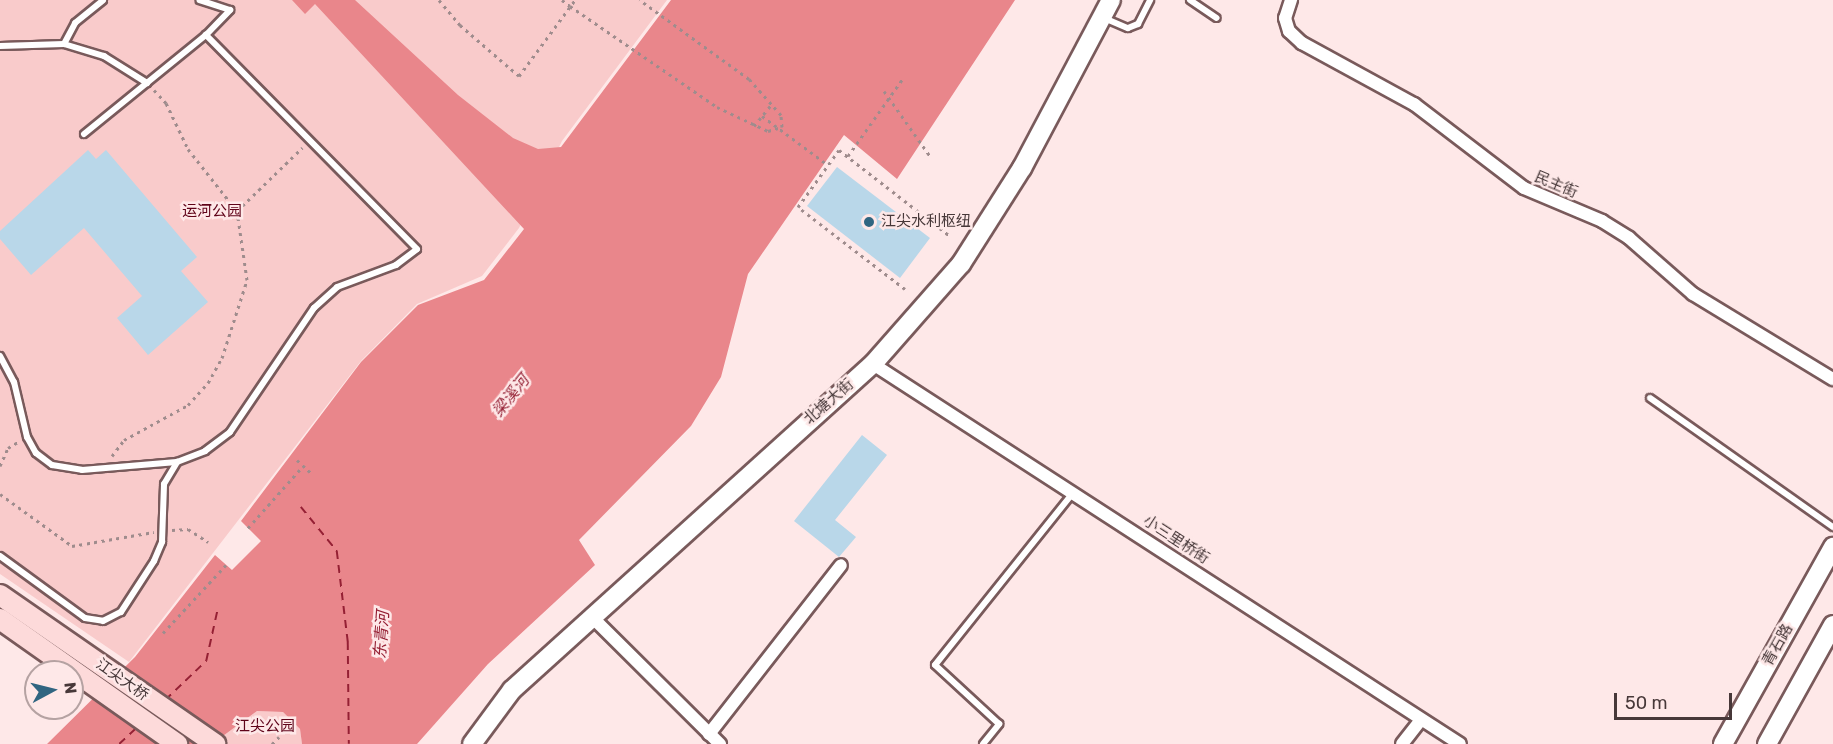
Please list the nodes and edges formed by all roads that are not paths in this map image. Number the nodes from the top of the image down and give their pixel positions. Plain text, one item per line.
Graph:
1 (103, 0) edge
2 (200, 0) edge
3 (1111, 0) edge
4 (1150, 0) edge
5 (1190, 0) edge
6 (1289, 4) edge
7 (1103, 17) junction
8 (1217, 18) dead end
9 (206, 35) junction
10 (64, 44) junction
11 (0, 46) edge
12 (147, 82) junction
13 (84, 134) dead end
14 (0, 356) edge
15 (873, 364) junction
16 (1833, 379) edge
17 (1650, 398) dead end
18 (177, 462) junction
19 (1074, 492) junction
20 (1833, 527) edge
21 (1833, 547) edge
22 (0, 556) edge
23 (841, 565) dead end
24 (0, 595) edge
25 (591, 616) junction
26 (0, 619) edge
27 (1833, 625) edge
28 (1421, 720) junction
29 (709, 734) junction
30 (177, 744) edge
31 (215, 744) edge
32 (472, 744) edge
33 (720, 744) edge
34 (983, 744) edge
35 (1402, 744) edge
36 (1460, 744) edge
37 (1723, 744) edge
38 (1767, 744) edge

1 - 10 lane
2 - 9 lane
3 - 7 main road, 北塘大街
4 - 7 lane
5 - 8 lane
6 - 16 street, 民主街
7 - 15 main road, 北塘大街
9 - 12 lane
9 - 18 lane
10 - 11 lane
10 - 12 lane
12 - 13 lane
14 - 18 lane
15 - 19 street, 小三里桥街
15 - 25 main road, 北塘大街
17 - 20 lane
18 - 22 lane
19 - 28 street, 小三里桥街
19 - 34 lane
21 - 37 main road, 青石路
23 - 29 street
24 - 31 main road, 江尖大桥
25 - 29 street
25 - 32 main road, 北塘大街
26 - 30 main road, 江尖大桥
27 - 38 main road
28 - 35 street
28 - 36 street, 小三里桥街
29 - 33 street

